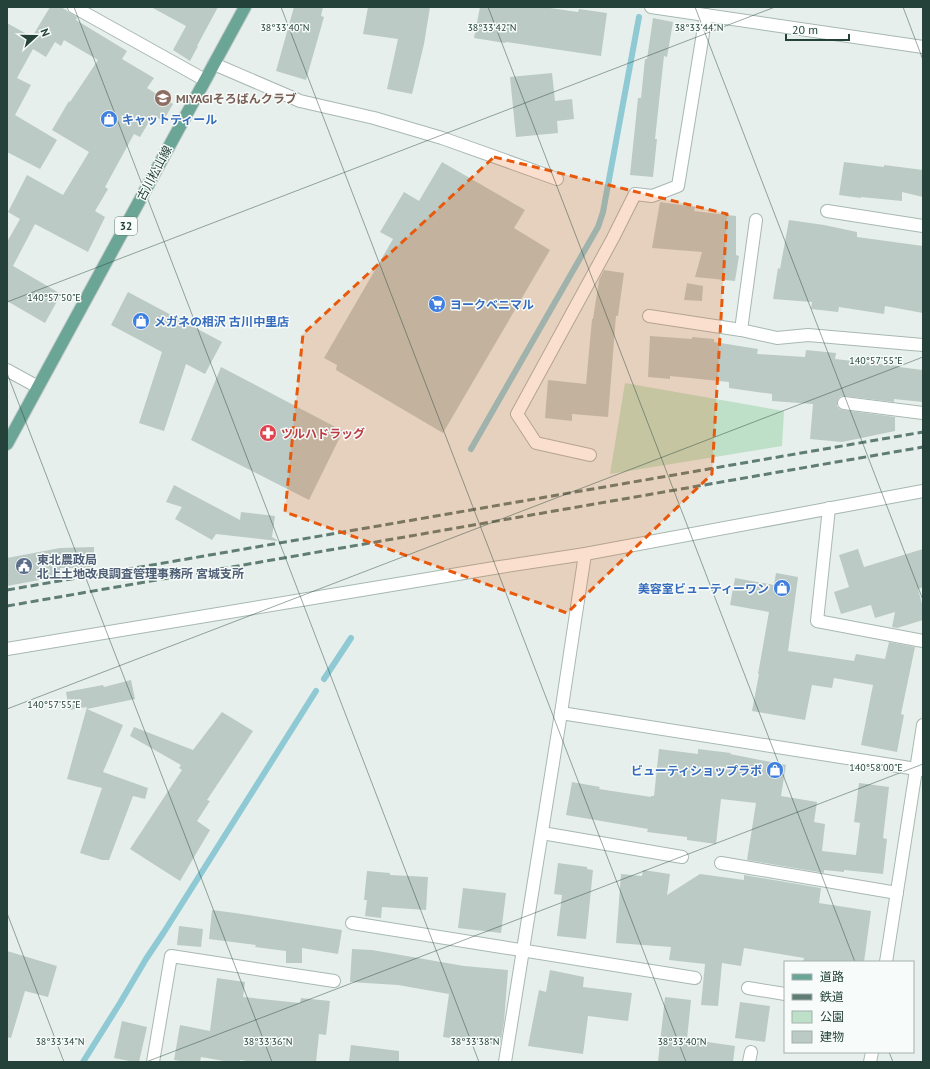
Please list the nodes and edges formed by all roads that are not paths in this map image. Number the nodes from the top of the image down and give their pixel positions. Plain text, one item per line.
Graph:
1 (74, 7) edge
2 (245, 7) edge
3 (651, 7) edge
4 (670, 8) edge
5 (706, 15) junction
6 (923, 47) edge
7 (214, 64) junction
8 (205, 80) junction
9 (557, 178) dead end
10 (828, 211) dead end
11 (756, 220) dead end
12 (923, 226) edge
13 (649, 316) dead end
14 (741, 330) junction
15 (923, 345) edge
16 (7, 370) edge
17 (38, 388) junction
18 (844, 403) dead end
19 (923, 413) edge
20 (7, 444) edge
21 (590, 455) dead end
22 (923, 491) edge
23 (829, 508) junction
24 (585, 554) junction
25 (923, 641) edge
26 (7, 649) edge
27 (562, 713) junction
28 (923, 725) edge
29 (920, 769) edge
30 (542, 833) junction
31 (682, 857) dead end
32 (721, 863) dead end
33 (897, 893) junction
34 (352, 923) dead end
35 (523, 951) junction
36 (886, 961) edge
37 (695, 978) dead end
38 (334, 980) dead end
39 (748, 988) dead end
40 (784, 994) edge
41 (154, 1062) edge
42 (505, 1062) edge

1 - 8 street
2 - 7 main road, 古川松山線 / 32
3 - 4 street
4 - 5 street
5 - 6 street
5 - 21 street
7 - 8 main road, 古川松山線 / 32
7 - 9 street
8 - 17 main road, 古川松山線 / 32
10 - 12 street
11 - 14 street
13 - 14 street
14 - 15 street
16 - 17 street
17 - 20 main road, 古川松山線 / 32
18 - 19 street
22 - 23 street
23 - 24 street
23 - 25 street
24 - 26 street
24 - 27 street
27 - 29 street
27 - 30 street
28 - 29 street
29 - 33 street
30 - 31 street
30 - 35 street
32 - 33 street
33 - 36 street
34 - 35 street
35 - 37 street
35 - 42 street
38 - 41 street
39 - 40 street

